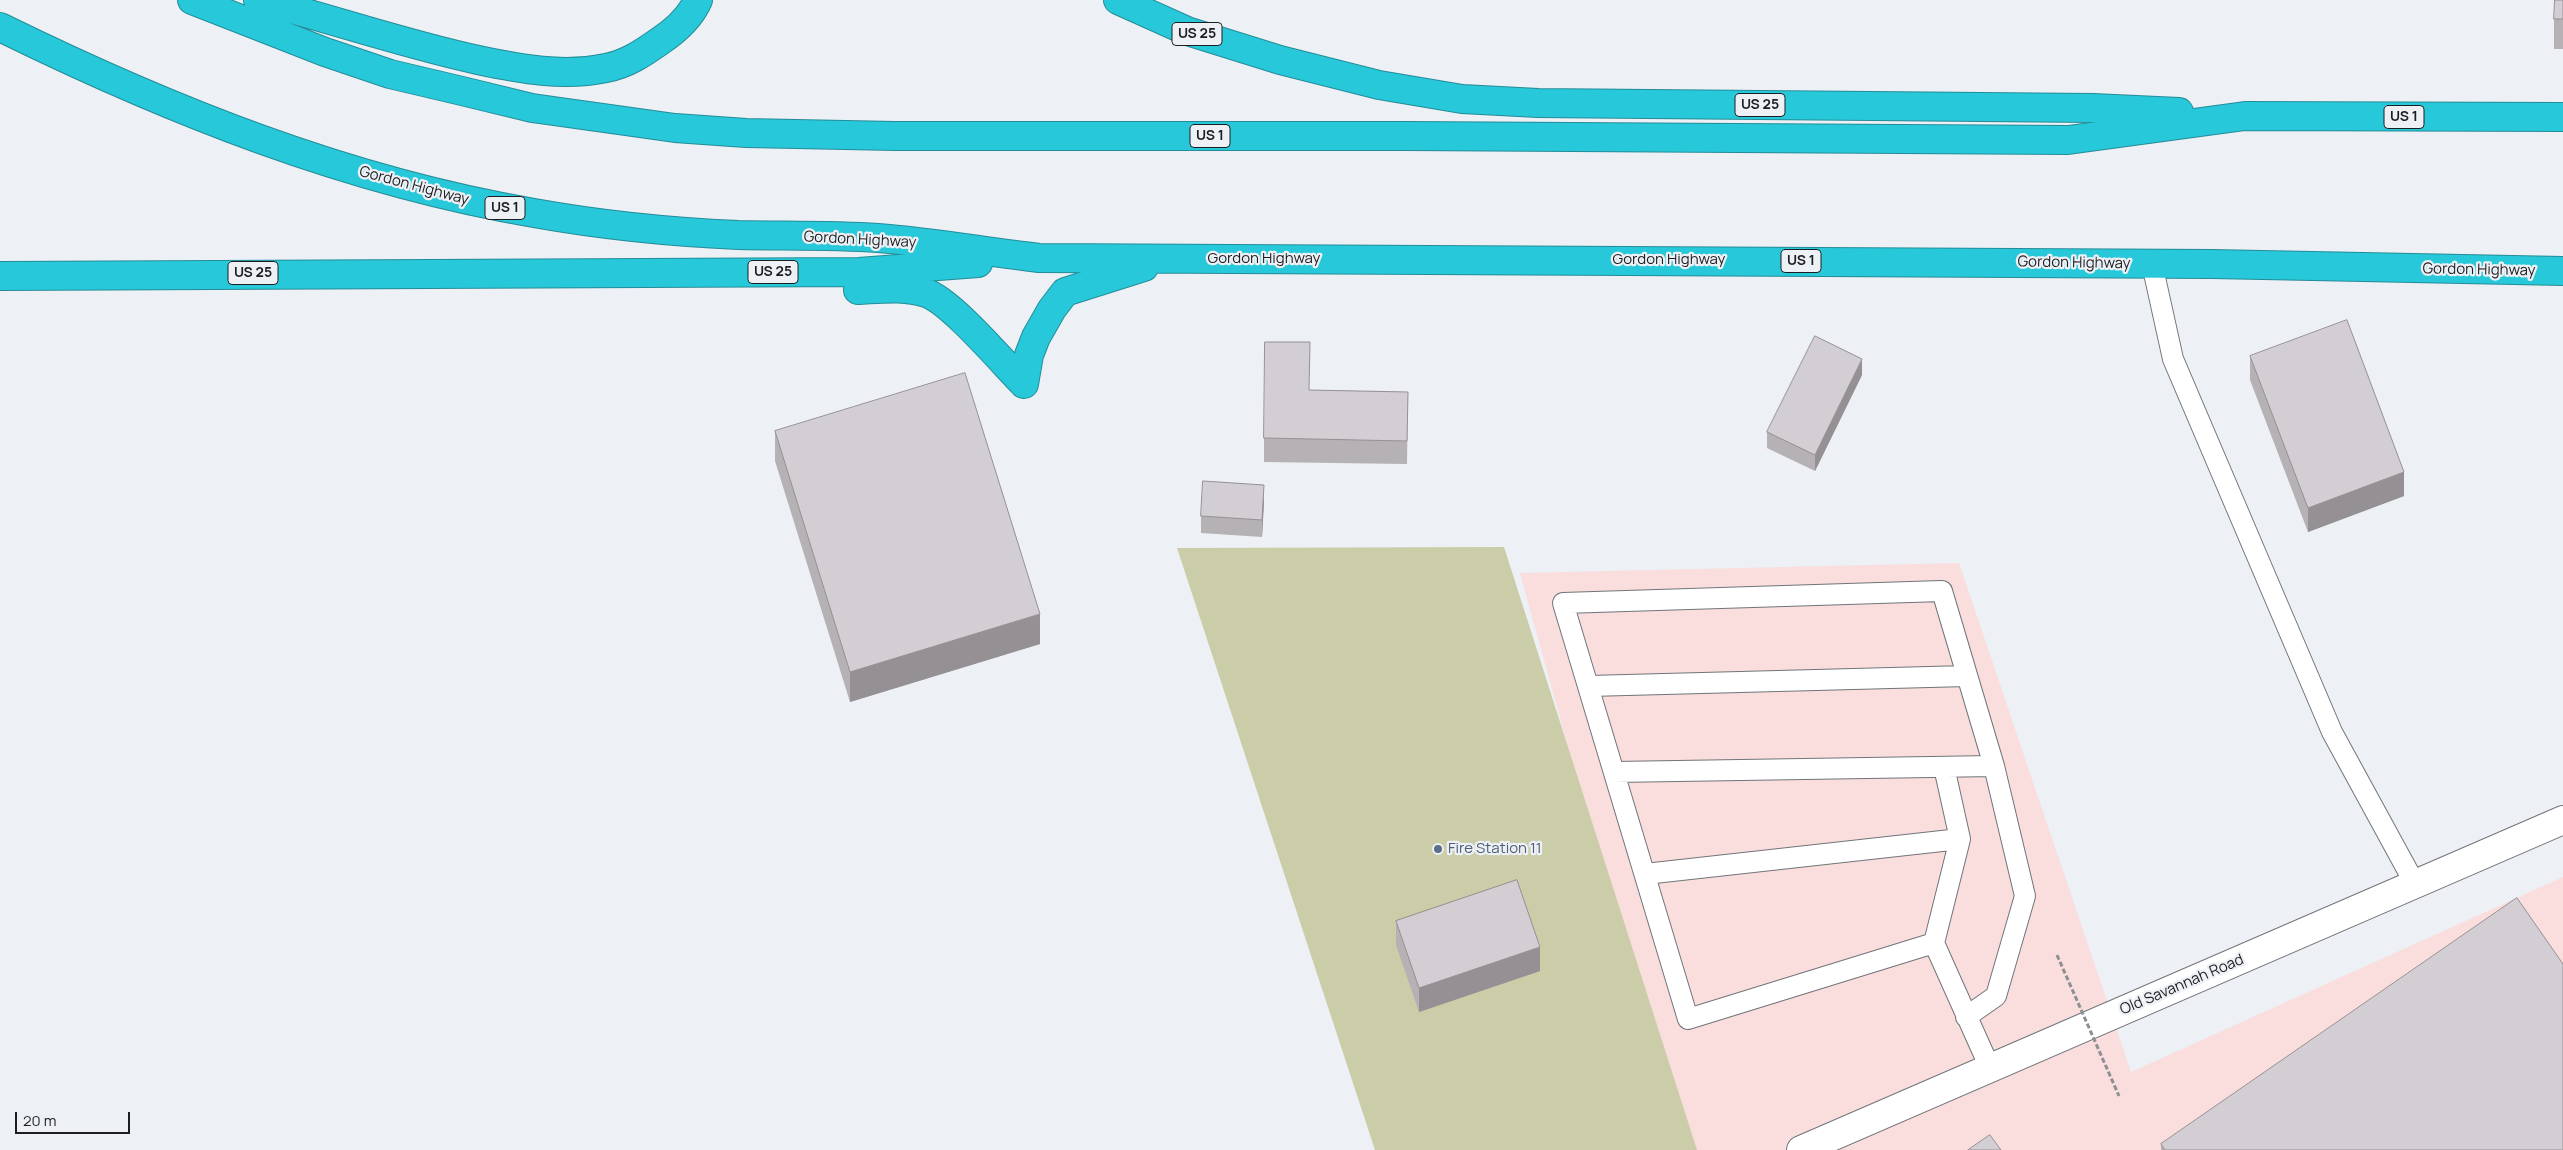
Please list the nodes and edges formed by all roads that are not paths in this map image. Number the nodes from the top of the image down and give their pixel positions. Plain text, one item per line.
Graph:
1 (192, 0) edge
2 (258, 0) edge
3 (698, 0) edge
4 (1118, 0) edge
5 (0, 27) edge
6 (2245, 116) junction
7 (2563, 118) edge
8 (1039, 258) junction
9 (1174, 258) junction
10 (2152, 264) junction
11 (2563, 271) edge
12 (540, 273) junction
13 (0, 276) edge
14 (1967, 676) junction
15 (1589, 686) junction
16 (1994, 766) junction
17 (1944, 767) junction
18 (1614, 772) junction
19 (2563, 820) edge
20 (1960, 839) junction
21 (1645, 874) junction
22 (2415, 884) junction
23 (1934, 943) junction
24 (1966, 1018) junction
25 (1990, 1068) junction
26 (1801, 1150) edge

1 - 6 highway, US 1
2 - 3 highway
4 - 6 highway, US 25
5 - 8 highway, Gordon Highway / US 1
6 - 7 highway, US 1
8 - 9 highway, Gordon Highway / US 1
8 - 12 highway, US 25
9 - 10 highway, Gordon Highway / US 1
9 - 12 highway
10 - 11 highway, Gordon Highway / US 1
10 - 22 lane
12 - 13 highway, US 25
14 - 15 lane
14 - 15 lane
14 - 16 lane
15 - 18 lane
16 - 17 lane
16 - 24 lane
17 - 18 lane
17 - 20 lane
18 - 21 lane
19 - 22 main road, Old Savannah Road
20 - 21 lane
20 - 23 lane
21 - 23 lane
22 - 25 main road, Old Savannah Road
23 - 24 lane
24 - 25 lane
25 - 26 main road, Old Savannah Road

